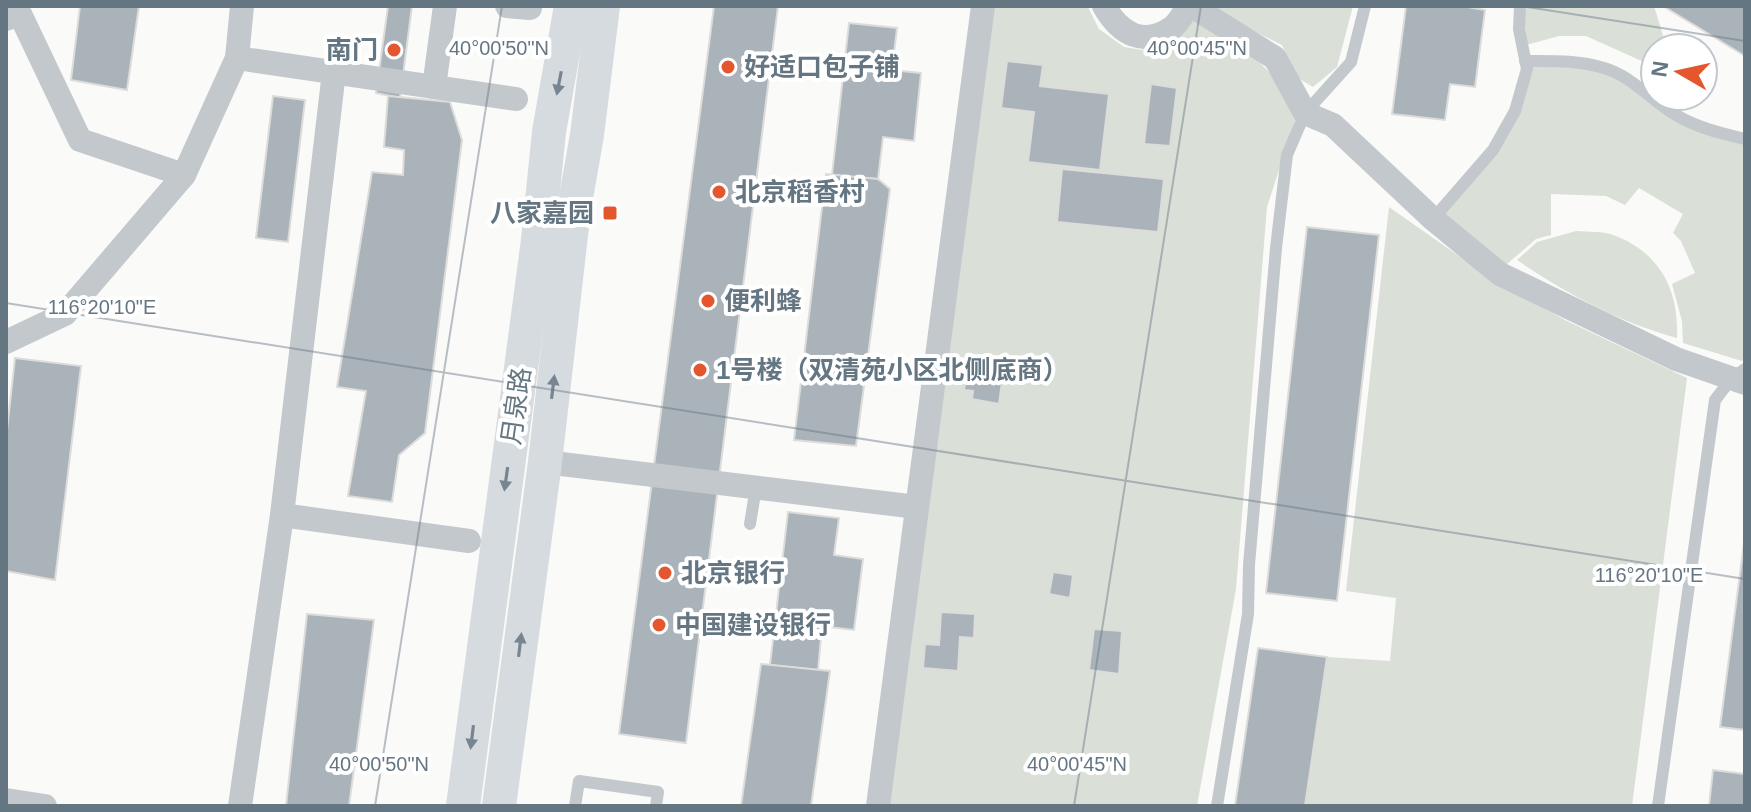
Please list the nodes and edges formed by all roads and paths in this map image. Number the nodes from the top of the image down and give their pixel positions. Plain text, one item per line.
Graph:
1 (242, 6) edge
2 (445, 6) edge
3 (571, 6) edge
4 (603, 6) edge
5 (983, 6) edge
6 (1104, 6) edge
7 (1190, 6) edge
8 (1365, 6) edge
9 (1520, 6) edge
10 (13, 13) edge
11 (237, 58) junction
12 (1525, 61) junction
13 (334, 72) junction
14 (434, 87) junction
15 (516, 99) dead end
16 (1305, 113) junction
17 (1745, 139) edge
18 (184, 175) junction
19 (1433, 219) junction
20 (6, 342) edge
21 (1741, 376) edge
22 (545, 462) junction
23 (756, 487) junction
24 (917, 507) junction
25 (282, 515) junction
26 (750, 524) dead end
27 (469, 541) dead end
28 (6, 800) edge
29 (45, 806) edge
30 (240, 806) edge
31 (463, 806) edge
32 (499, 806) edge
33 (575, 806) edge
34 (656, 806) edge
35 (878, 806) edge
36 (1217, 806) edge
37 (1658, 806) edge

1 - 11 street
2 - 14 street
3 -> 31 main road, 月泉路
22 -> 4 main road, 月泉路
5 - 24 street
6 - 7 street
7 - 16 street
8 - 16 lane
9 - 12 lane
10 - 18 street
11 - 13 street
11 - 18 street
12 - 17 lane
12 - 19 lane
13 - 14 street
13 - 25 street
14 - 15 street
16 - 19 street
16 - 36 lane
18 - 20 street
19 - 21 street
21 - 37 lane
22 - 23 street
32 -> 22 main road, 月泉路
23 - 24 street
23 - 26 lane
24 - 35 street
25 - 27 street
25 - 30 street
28 - 29 street
33 - 34 lane

